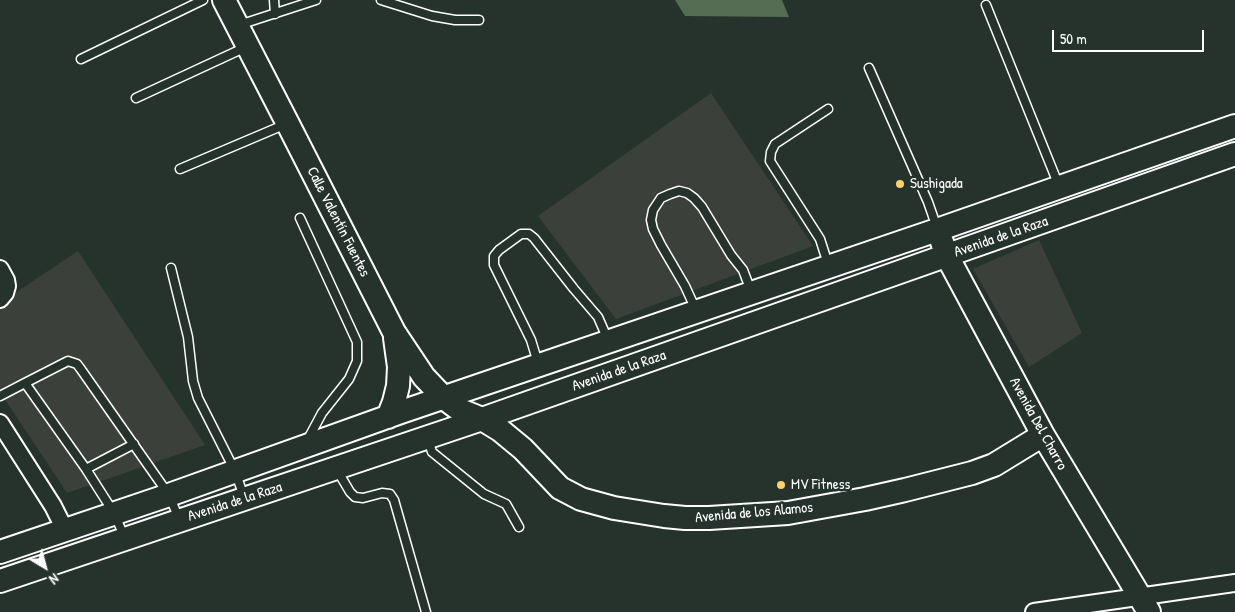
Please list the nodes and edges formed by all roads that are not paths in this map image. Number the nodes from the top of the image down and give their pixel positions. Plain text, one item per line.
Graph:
1 (203, 0) edge
2 (224, 0) edge
3 (274, 0) edge
4 (316, 0) edge
5 (381, 0) edge
6 (986, 5) dead end
7 (275, 14) junction
8 (479, 20) dead end
9 (237, 25) junction
10 (248, 46) junction
11 (81, 59) dead end
12 (869, 68) dead end
13 (136, 98) dead end
14 (828, 108) dead end
15 (288, 124) junction
16 (1235, 126) edge
17 (1235, 154) edge
18 (180, 169) dead end
19 (1060, 188) junction
20 (300, 218) dead end
21 (938, 230) junction
22 (947, 256) junction
23 (829, 266) junction
24 (171, 268) dead end
25 (0, 269) edge
26 (752, 293) junction
27 (0, 299) edge
28 (697, 312) junction
29 (394, 332) junction
30 (608, 342) junction
31 (540, 366) junction
32 (25, 383) junction
33 (0, 396) edge
34 (444, 398) junction
35 (388, 417) junction
36 (482, 419) junction
37 (0, 423) edge
38 (1043, 435) junction
39 (428, 438) junction
40 (134, 444) junction
41 (303, 447) junction
42 (337, 468) junction
43 (86, 469) junction
44 (235, 471) junction
45 (169, 495) junction
46 (244, 499) junction
47 (114, 513) junction
48 (180, 520) junction
49 (519, 527) dead end
50 (65, 530) junction
51 (125, 539) junction
52 (0, 552) edge
53 (0, 581) edge
54 (1235, 583) edge
55 (1145, 604) edge
56 (1060, 610) edge
57 (426, 612) edge
58 (1034, 612) edge

1 - 11 lane
2 - 9 main road, Calle Valentín Fuentes
3 - 7 lane
4 - 7 lane
5 - 8 lane
6 - 19 lane
7 - 9 lane
9 - 10 main road, Calle Valentín Fuentes
10 - 13 lane
10 - 15 main road, Calle Valentín Fuentes
12 - 21 lane
14 - 23 lane
15 - 18 lane
15 - 29 main road, Calle Valentín Fuentes
16 - 19 main road, Avenida de la Raza
17 - 22 main road, Avenida de la Raza
19 - 21 main road, Avenida de la Raza
20 - 41 lane
21 - 22 main road, Avenida Del Charro
21 - 23 main road, Avenida de la Raza
22 - 36 main road, Avenida de la Raza
22 - 38 main road, Avenida Del Charro
23 - 26 main road, Avenida de la Raza
24 - 44 lane
25 - 27 street
26 - 28 main road, Avenida de la Raza
26 - 28 lane
28 - 30 main road, Avenida de la Raza
29 - 34 main road, Calle Valentín Fuentes
29 - 35 main road
30 - 31 main road, Avenida de la Raza
30 - 31 lane
31 - 34 main road, Avenida de la Raza
32 - 33 lane
32 - 40 lane
32 - 43 lane
34 - 35 main road, Avenida de la Raza
34 - 36 main road, Calle Valentín Fuentes
35 - 41 main road, Avenida de la Raza
36 - 38 main road, Avenida de los Alamos
36 - 39 main road, Avenida de la Raza
37 - 50 street
38 - 55 main road, Avenida Del Charro
39 - 42 main road, Avenida de la Raza
39 - 49 lane
40 - 43 lane
40 - 45 lane
41 - 44 main road, Avenida de la Raza
42 - 46 main road, Avenida de la Raza
42 - 57 lane
43 - 47 lane
44 - 45 main road, Avenida de la Raza
44 - 46 lane
45 - 47 main road, Avenida de la Raza
45 - 48 lane
46 - 48 main road, Avenida de la Raza
47 - 50 main road, Avenida de la Raza
47 - 51 lane
48 - 51 main road, Avenida de la Raza
50 - 52 main road, Avenida de la Raza
51 - 53 main road, Avenida de la Raza
54 - 55 street
55 - 56 street
56 - 58 street

